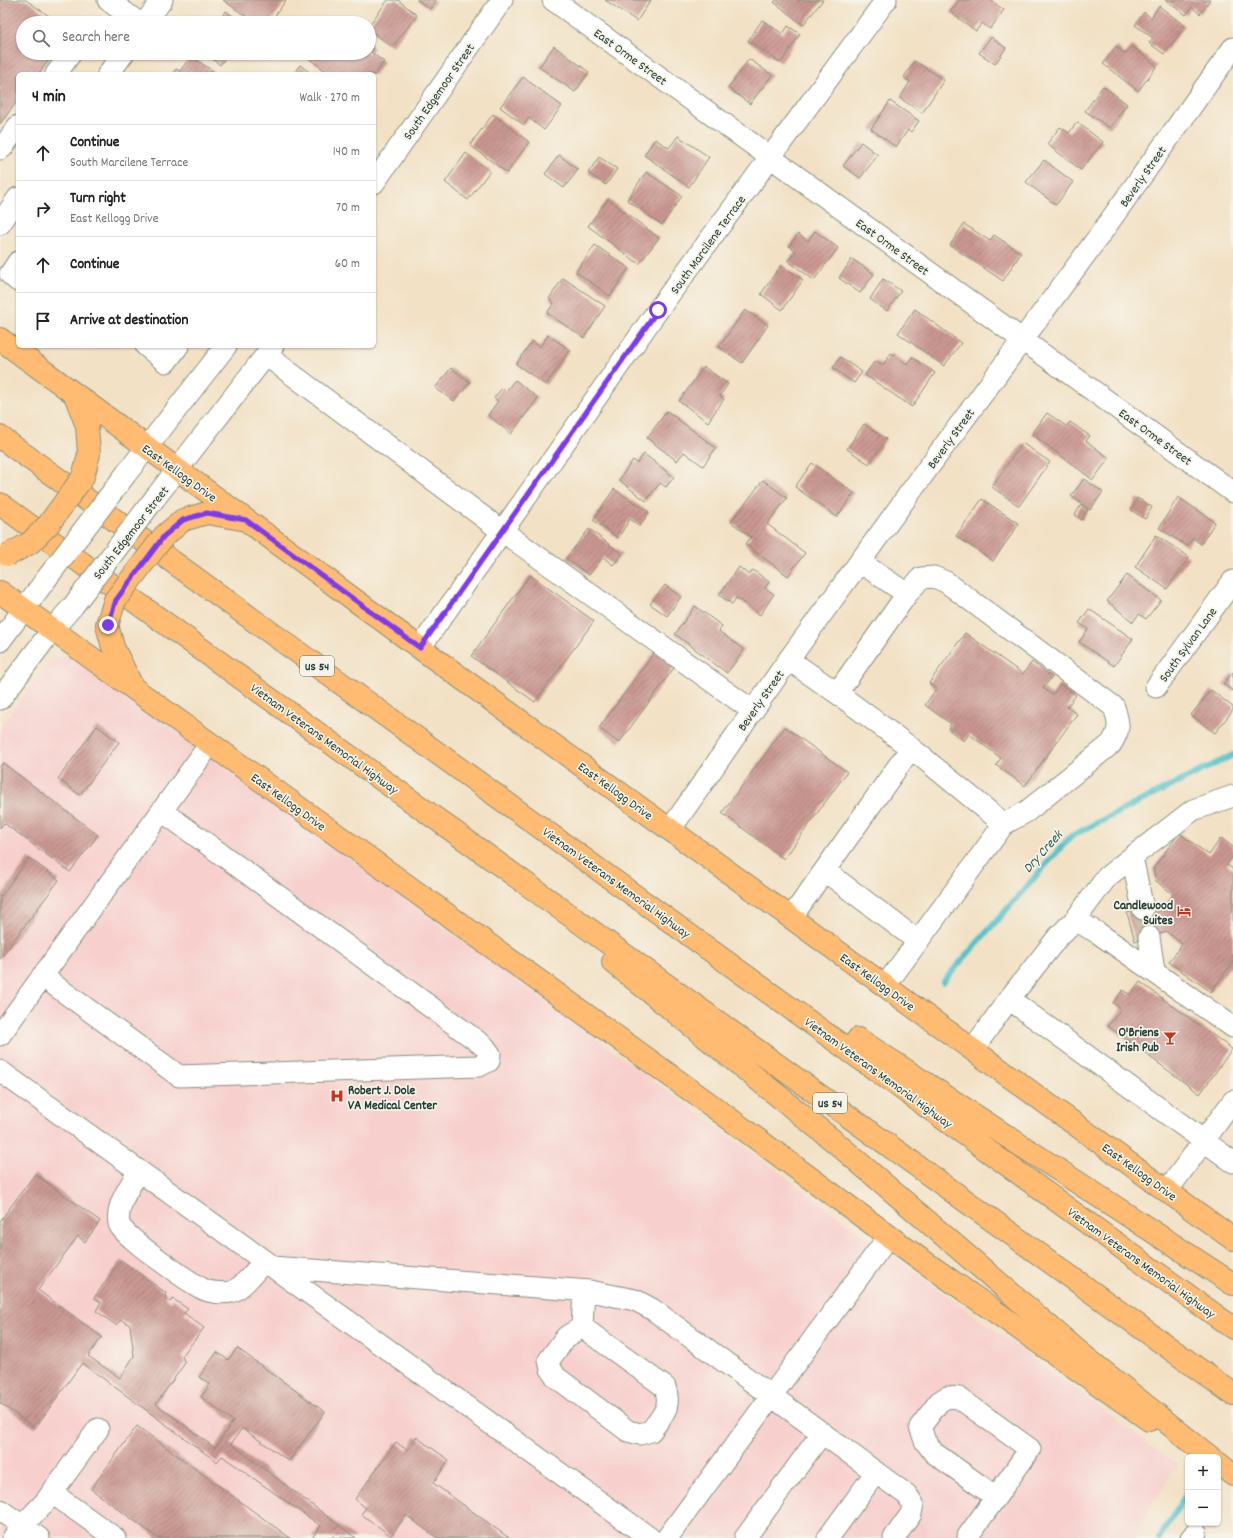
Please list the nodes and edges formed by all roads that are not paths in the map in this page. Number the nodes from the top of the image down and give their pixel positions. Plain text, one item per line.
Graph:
1 (108, 0) edge
2 (162, 0) edge
3 (502, 0) edge
4 (553, 0) edge
5 (886, 0) edge
6 (130, 16) edge
7 (151, 16) edge
8 (1233, 48) edge
9 (66, 60) edge
10 (57, 72) edge
11 (16, 129) edge
12 (0, 149) edge
13 (771, 158) junction
14 (376, 179) edge
15 (16, 201) edge
16 (0, 224) edge
17 (16, 265) edge
18 (16, 279) edge
19 (0, 339) edge
20 (1023, 340) junction
21 (148, 348) edge
22 (176, 348) edge
23 (224, 348) edge
24 (270, 351) edge
25 (75, 394) junction
26 (0, 436) edge
27 (147, 448) junction
28 (178, 471) junction
29 (1233, 492) edge
30 (0, 504) edge
31 (246, 520) junction
32 (502, 531) junction
33 (4, 555) edge
34 (860, 562) junction
35 (1233, 580) edge
36 (0, 592) edge
37 (907, 594) junction
38 (23, 609) junction
39 (52, 630) junction
40 (0, 641) edge
41 (420, 648) junction
42 (789, 660) junction
43 (1156, 687) dead end
44 (133, 688) junction
45 (837, 693) junction
46 (0, 699) edge
47 (753, 711) junction
48 (210, 744) junction
49 (911, 748) junction
50 (1233, 796) edge
51 (162, 811) junction
52 (427, 811) junction
53 (1004, 824) junction
54 (670, 830) junction
55 (1132, 857) junction
56 (825, 871) junction
57 (614, 880) junction
58 (1143, 909) tunnel mouth
59 (792, 918) junction
60 (1075, 920) junction
61 (1149, 937) tunnel mouth
62 (918, 941) junction
63 (1154, 972) junction
64 (42, 976) junction
65 (885, 986) junction
66 (1010, 999) junction
67 (1230, 1020) edge
68 (0, 1035) edge
69 (973, 1050) junction
70 (0, 1071) edge
71 (1233, 1101) edge
72 (1204, 1141) junction
73 (1233, 1162) edge
74 (139, 1171) junction
75 (1168, 1191) junction
76 (1231, 1234) edge
77 (889, 1236) junction
78 (268, 1264) junction
79 (1233, 1284) edge
80 (584, 1291) junction
81 (582, 1327) junction
82 (1233, 1328) edge
83 (1233, 1394) edge
84 (771, 1396) junction
85 (98, 1430) dead end
86 (822, 1433) junction
87 (1198, 1454) edge
88 (1206, 1454) edge
89 (1221, 1465) edge
90 (1221, 1470) edge
91 (876, 1472) junction
92 (1233, 1475) edge
93 (1233, 1479) edge
94 (52, 1493) junction
95 (996, 1497) junction
96 (0, 1510) edge
97 (17, 1532) edge
98 (969, 1537) edge
99 (39, 1538) edge
100 (115, 1538) edge
101 (650, 1538) edge
102 (667, 1538) edge
103 (745, 1538) edge
104 (828, 1538) edge
105 (894, 1538) edge

1 - 6 street
2 - 7 street
3 - 14 street, South Edgemoor Street
4 - 13 street, East Orme Street
5 - 13 street, South Marcilene Terrace
8 - 20 street, Beverly Street
9 - 10 street
11 - 12 street
13 - 20 street, East Orme Street
13 - 32 street, South Marcilene Terrace
15 - 16 street
17 - 18 street
19 - 25 main road, East Kellogg Drive
20 - 29 street, East Orme Street
20 - 34 street, Beverly Street
21 - 22 street
23 - 27 street
24 - 28 street, South Edgemoor Street
24 - 32 street
25 - 27 main road, East Kellogg Drive
25 - 33 main road, bridge
26 - 57 main road, Vietnam Veterans Memorial Highway / US 54
27 - 28 main road, East Kellogg Drive
27 - 38 street, bridge
28 - 31 main road, East Kellogg Drive
28 - 39 street, South Edgemoor Street, bridge
30 - 52 main road, Vietnam Veterans Memorial Highway / US 54
31 - 41 main road, East Kellogg Drive
31 - 44 main road, bridge
32 - 41 street, South Marcilene Terrace
32 - 47 street
34 - 37 street
34 - 42 street, Beverly Street
35 - 43 street, South Sylvan Lane
36 - 38 main road, East Kellogg Drive
37 - 45 street
37 - 53 street
38 - 39 main road, East Kellogg Drive
38 - 40 street
39 - 44 main road, East Kellogg Drive
39 - 46 street, South Edgemoor Street
41 - 54 main road, East Kellogg Drive
42 - 45 street
42 - 47 street, Beverly Street
44 - 48 main road, East Kellogg Drive
45 - 49 street
47 - 54 street, Beverly Street
48 - 51 street
48 - 77 main road, East Kellogg Drive
49 - 53 street
49 - 56 street
50 - 55 street
51 - 64 street
51 - 64 street
52 - 83 main road, Vietnam Veterans Memorial Highway / US 54
52 - 88 main road
53 - 62 street
54 - 59 main road, East Kellogg Drive
55 - 58 street
55 - 60 street
56 - 59 street
56 - 62 street
57 - 79 main road
57 - 82 main road, Vietnam Veterans Memorial Highway / US 54
59 - 65 main road, East Kellogg Drive
60 - 63 street
60 - 66 street
61 - 63 street
62 - 65 street
63 - 67 street
64 - 68 street
65 - 69 main road, East Kellogg Drive
66 - 69 street
66 - 72 street
69 - 75 main road, East Kellogg Drive
70 - 74 street
71 - 72 street
72 - 73 street
72 - 75 street
74 - 78 street
74 - 78 street
75 - 76 main road, East Kellogg Drive
77 - 84 street
77 - 87 main road, East Kellogg Drive
78 - 80 street
78 - 101 street
80 - 81 street
80 - 84 street
81 - 81 street
84 - 86 street
84 - 102 street
85 - 94 street
86 - 91 street
86 - 103 street
89 - 92 main road
90 - 93 main road
91 - 104 street
91 - 105 street
94 - 97 street
94 - 100 street
95 - 95 street
95 - 98 street
96 - 97 street
97 - 99 street

